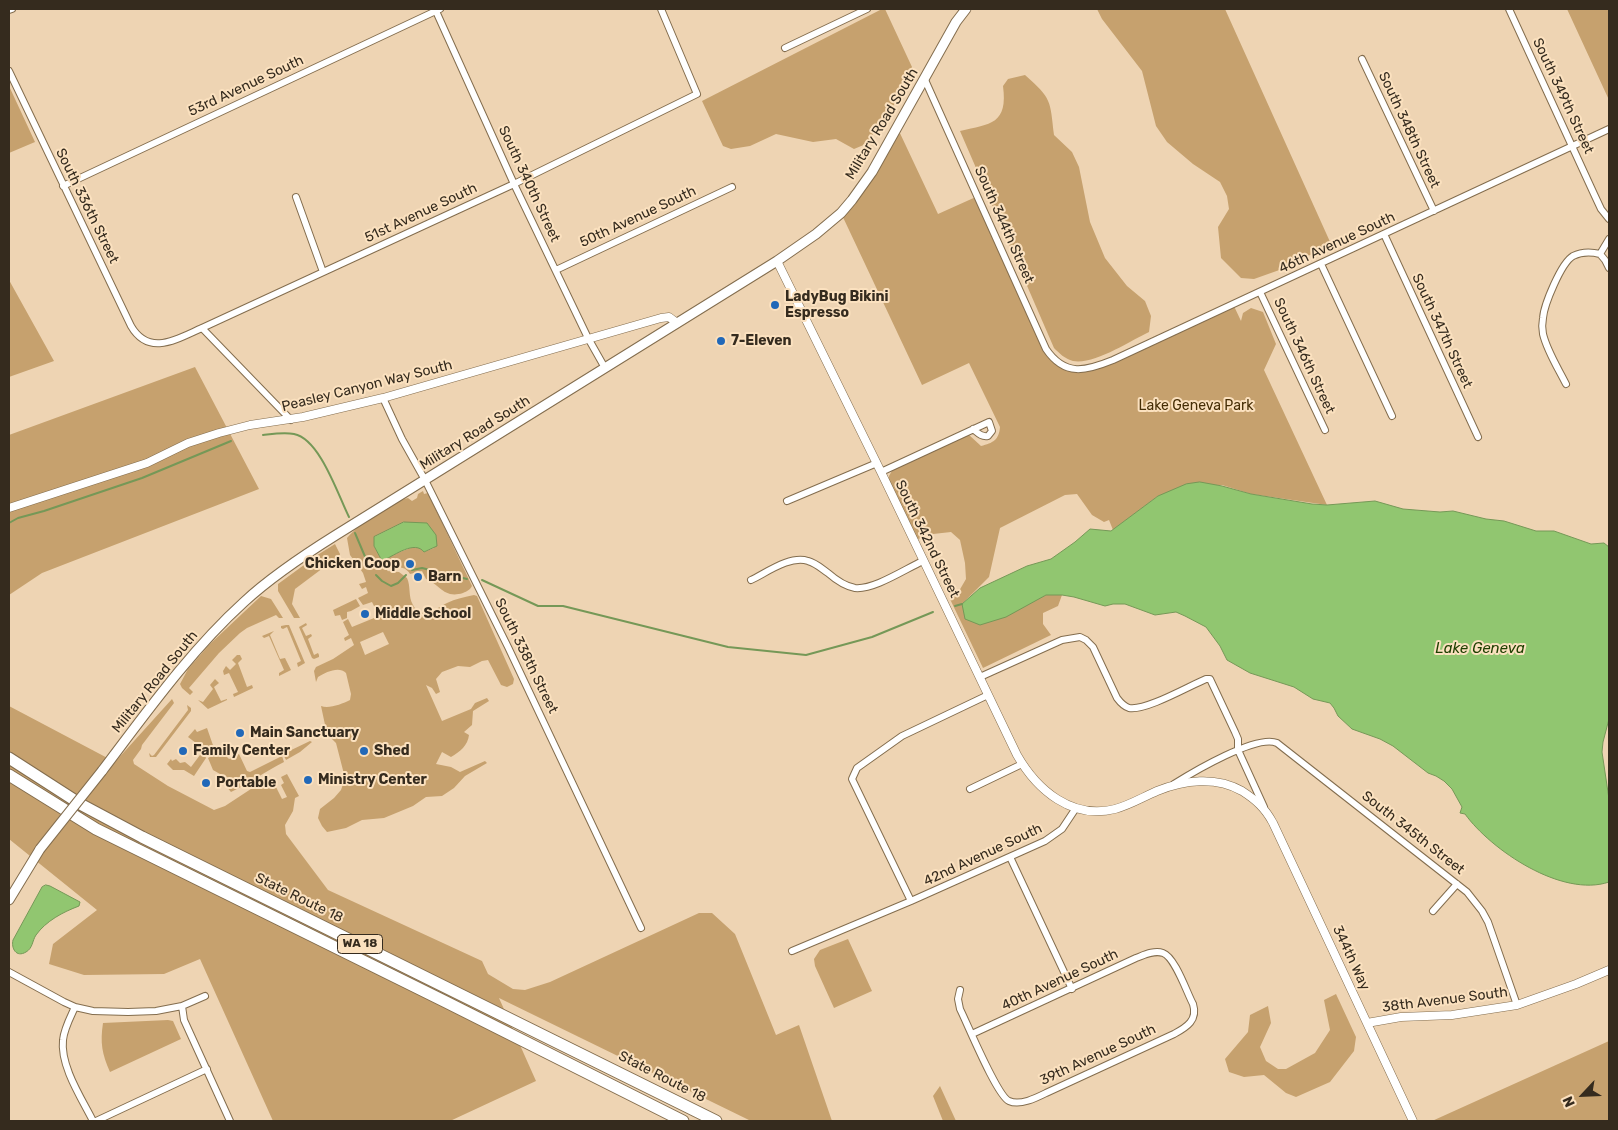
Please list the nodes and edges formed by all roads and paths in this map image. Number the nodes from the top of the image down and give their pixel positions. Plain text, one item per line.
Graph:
1 (437, 9) edge
2 (661, 9) edge
3 (867, 9) edge
4 (966, 9) edge
5 (1509, 9) edge
6 (785, 48) dead end
7 (1362, 59) dead end
8 (9, 71) edge
9 (925, 80) junction
10 (1609, 130) edge
11 (1572, 147) junction
12 (514, 184) junction
13 (63, 186) junction
14 (732, 187) dead end
15 (296, 197) dead end
16 (1434, 211) junction
17 (1609, 218) edge
18 (1384, 234) junction
19 (1609, 239) edge
20 (1600, 254) junction
21 (777, 261) junction
22 (1321, 264) junction
23 (1609, 268) edge
24 (556, 270) junction
25 (323, 272) junction
26 (1260, 292) junction
27 (676, 323) junction
28 (202, 328) junction
29 (588, 338) junction
30 (151, 344) joint
31 (605, 368) junction
32 (1073, 369) joint
33 (1566, 384) dead end
34 (383, 398) junction
35 (1392, 416) dead end
36 (291, 420) junction
37 (974, 429) dead end
38 (1325, 430) dead end
39 (1478, 437) dead end
40 (877, 463) junction
41 (881, 472) junction
42 (425, 480) junction
43 (787, 501) dead end
44 (9, 508) edge
45 (923, 561) junction
46 (750, 580) dead end
47 (980, 678) junction
48 (988, 695) junction
49 (1238, 750) junction
50 (9, 758) edge
51 (1022, 764) junction
52 (9, 774) edge
53 (1172, 786) junction
54 (970, 789) dead end
55 (1264, 807) junction
56 (1076, 808) junction
57 (1010, 857) junction
58 (1457, 884) junction
59 (9, 900) edge
60 (911, 902) junction
61 (1433, 911) dead end
62 (641, 928) dead end
63 (792, 951) dead end
64 (1609, 970) edge
65 (9, 972) edge
66 (1072, 988) junction
67 (960, 990) dead end
68 (205, 996) dead end
69 (1517, 1005) junction
70 (182, 1006) junction
71 (75, 1007) junction
72 (1367, 1022) junction
73 (1190, 1024) joint
74 (972, 1034) junction
75 (207, 1070) junction
76 (94, 1121) edge
77 (230, 1121) edge
78 (683, 1121) edge
79 (716, 1121) edge
80 (1413, 1121) edge

1 - 12 street, South 340th Street
1 - 13 street, 53rd Avenue South
2 - 12 street, 51st Avenue South
3 - 6 street
4 - 9 main road, Military Road South
5 - 11 street, South 349th Street
7 - 16 street, South 348th Street
8 - 13 street, South 336th Street
9 - 21 main road, Military Road South
9 - 32 street, South 344th Street
10 - 11 street, 46th Avenue South
11 - 16 street, 46th Avenue South
11 - 17 street, South 349th Street
12 - 24 street, South 340th Street
12 - 25 street, 51st Avenue South
13 - 30 street, South 336th Street
14 - 24 street, 50th Avenue South
15 - 25 street
16 - 18 street, 46th Avenue South
18 - 22 street, 46th Avenue South
18 - 39 street, South 347th Street
19 - 20 street
20 - 23 street
20 - 33 street
21 - 27 main road, Military Road South
21 - 40 street, South 342nd Street
22 - 26 street, 46th Avenue South
22 - 35 street
24 - 29 street, South 340th Street
25 - 28 street, 51st Avenue South
26 - 32 street, 46th Avenue South
26 - 38 street, South 346th Street
27 - 29 street, Peasley Canyon Way South
27 - 31 main road, Military Road South
28 - 30 street, 51st Avenue South
28 - 36 street
29 - 31 street, South 340th Street
29 - 34 street, Peasley Canyon Way South
31 - 42 main road, Military Road South
34 - 36 street, Peasley Canyon Way South
34 - 42 street, South 338th Street
36 - 44 street, Peasley Canyon Way South
37 - 41 street
40 - 41 street, South 342nd Street
40 - 43 street
41 - 45 street, South 342nd Street
42 - 59 main road, Military Road South, bridge
42 - 62 street, South 338th Street
45 - 46 street
45 - 47 street, South 342nd Street
47 - 48 street, South 342nd Street
47 - 49 street
48 - 51 street, South 342nd Street
48 - 60 street
49 - 53 street
49 - 55 street
49 - 58 street, South 345th Street
50 - 79 highway, State Route 18 / WA 18
51 - 54 street
51 - 56 street, South 342nd Street
52 - 78 highway, State Route 18 / WA 18
53 - 55 street
53 - 56 street
55 - 72 street, 344th Way
56 - 57 street, 42nd Avenue South
57 - 60 street, 42nd Avenue South
57 - 66 street
58 - 61 street
58 - 69 street, South 345th Street
60 - 63 street, 42nd Avenue South
64 - 69 street, 38th Avenue South
65 - 71 street
66 - 73 street, 40th Avenue South
66 - 74 street, 40th Avenue South
67 - 74 street
68 - 70 street
69 - 72 street, 38th Avenue South
70 - 71 street
70 - 75 street
71 - 76 street
72 - 80 street, 344th Way
73 - 74 street, 39th Avenue South
75 - 76 street
75 - 77 street

